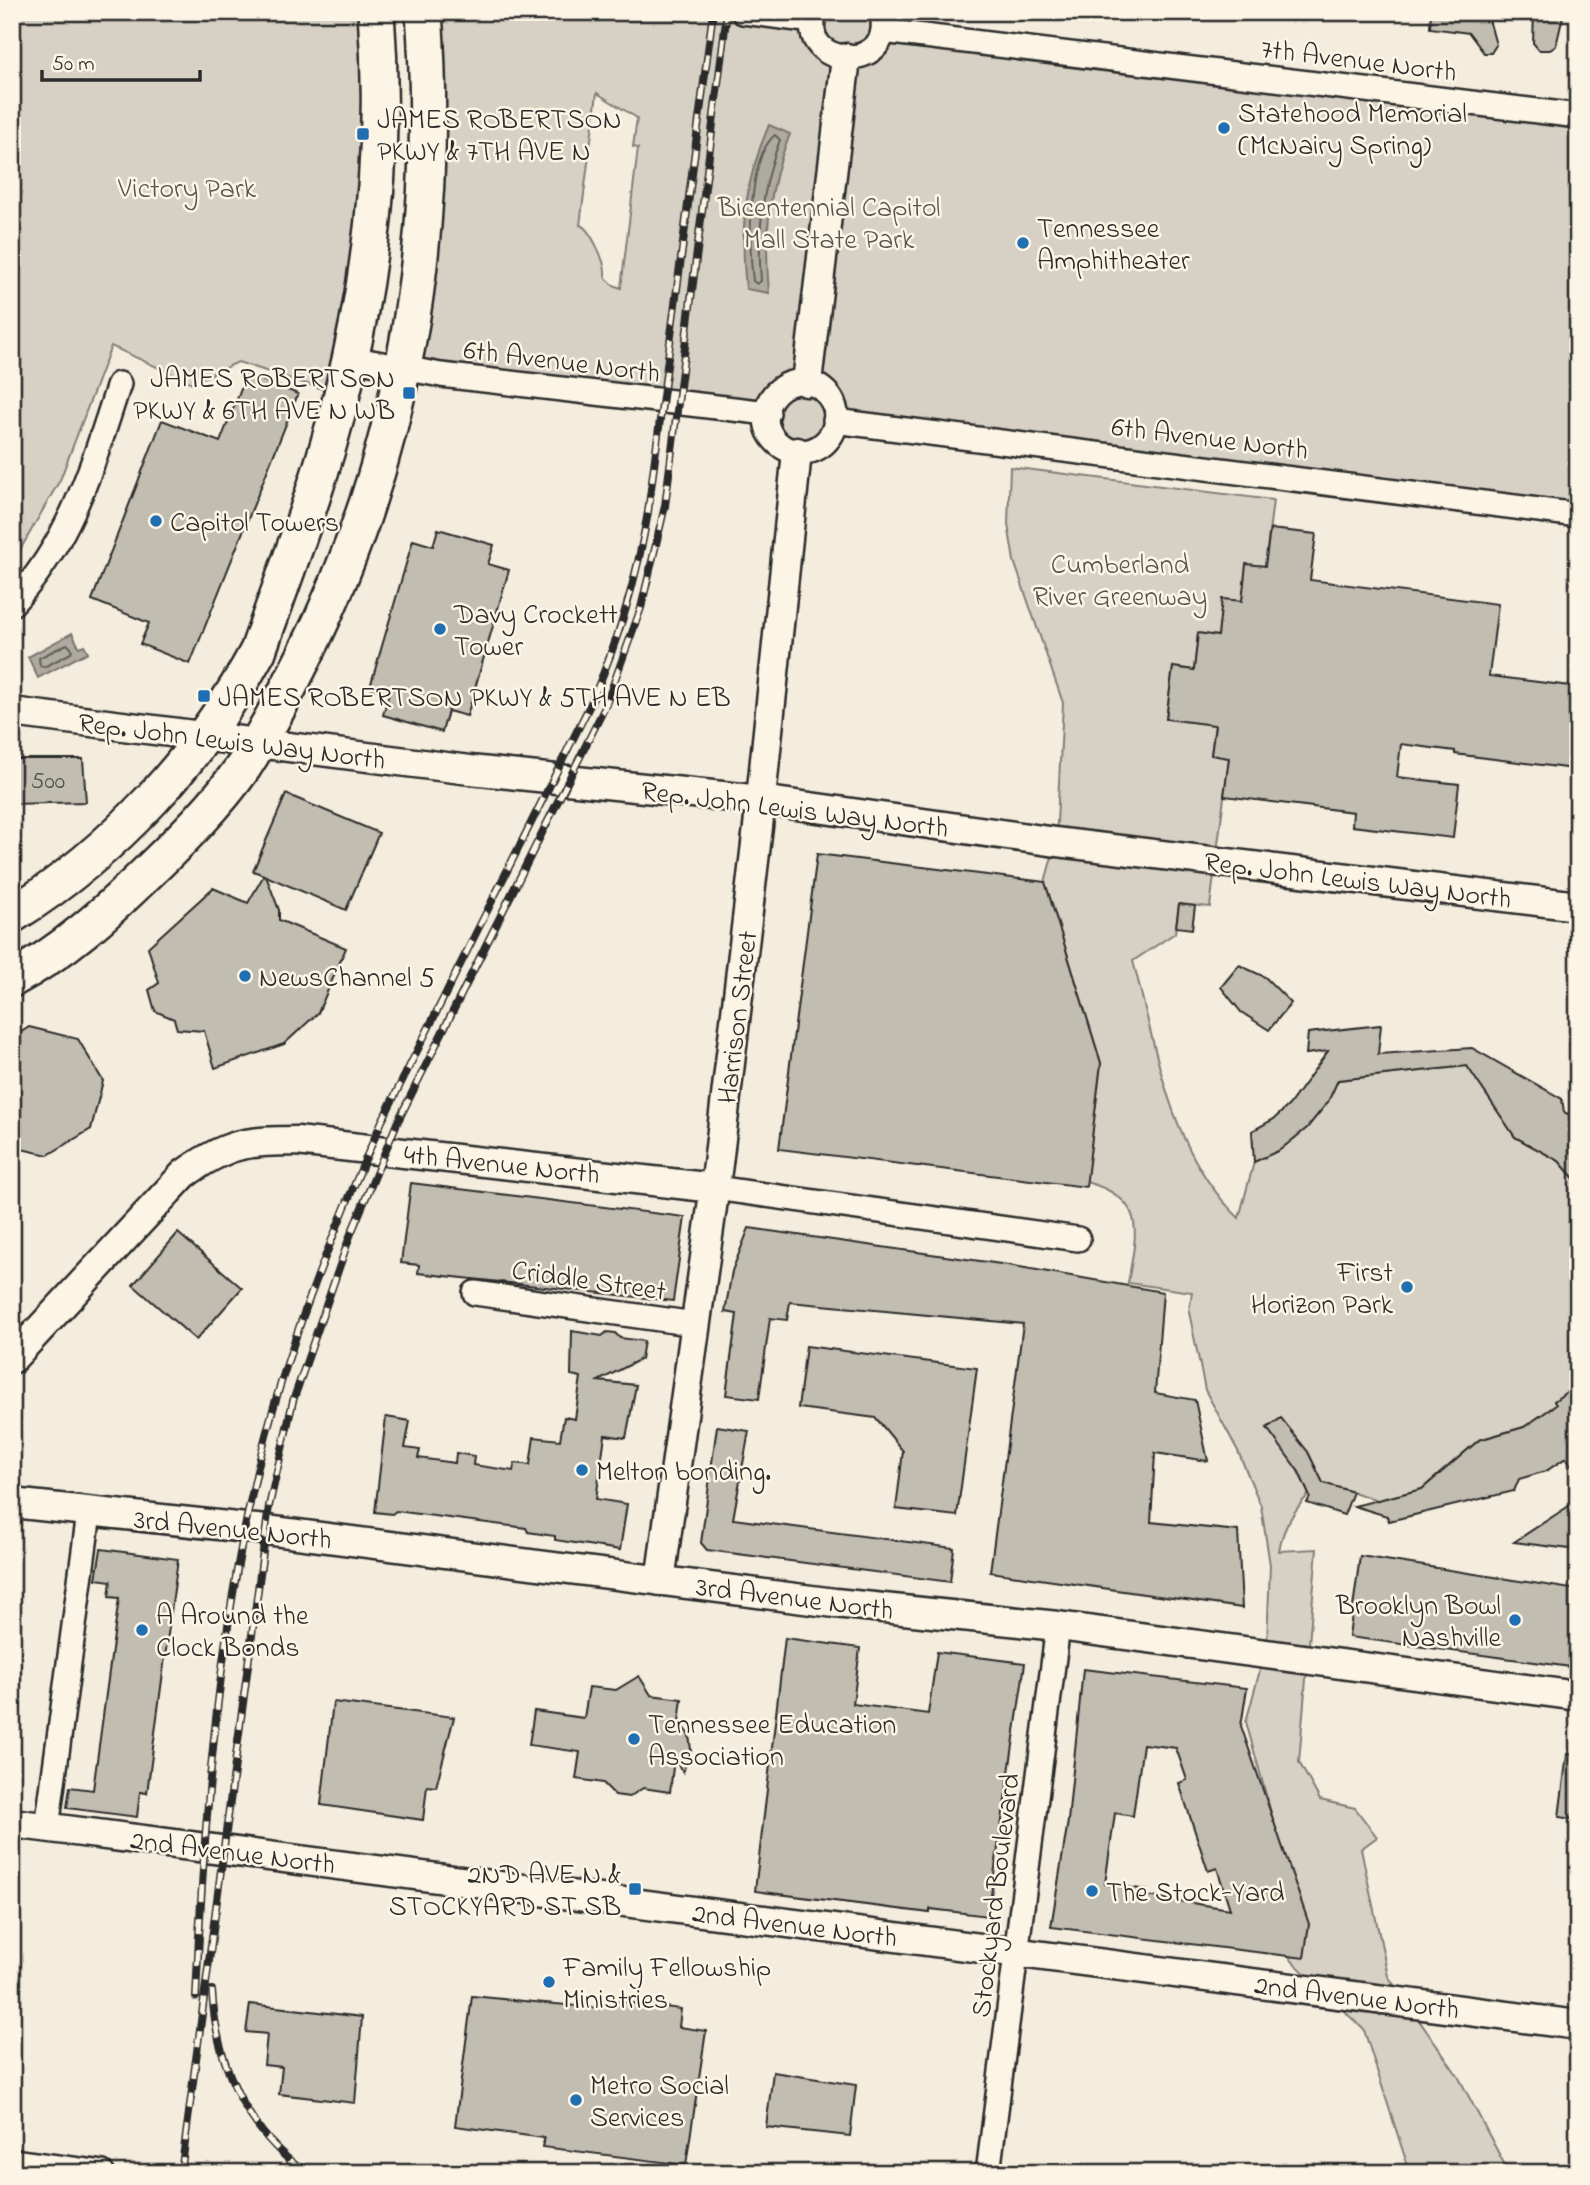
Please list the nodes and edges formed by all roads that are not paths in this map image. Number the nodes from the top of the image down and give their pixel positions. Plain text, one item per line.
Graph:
1 (376, 12) edge
2 (424, 12) edge
3 (743, 12) edge
4 (814, 17) edge
5 (882, 22) edge
6 (846, 58) junction
7 (1578, 116) edge
8 (350, 358) junction
9 (402, 369) junction
10 (807, 383) junction
11 (119, 384) dead end
12 (768, 413) junction
13 (835, 421) junction
14 (797, 452) junction
15 (1578, 515) edge
16 (12, 604) edge
17 (12, 712) edge
18 (204, 737) junction
19 (257, 743) junction
20 (761, 800) junction
21 (1578, 905) edge
22 (12, 915) edge
23 (12, 979) edge
24 (715, 1188) junction
25 (1078, 1239) dead end
26 (475, 1293) dead end
27 (695, 1324) junction
28 (12, 1359) edge
29 (12, 1503) edge
30 (89, 1513) junction
31 (660, 1581) junction
32 (1058, 1626) junction
33 (1578, 1696) edge
34 (12, 1824) edge
35 (47, 1828) junction
36 (1017, 1952) junction
37 (1578, 2025) edge
38 (12, 2161) edge
39 (102, 2173) edge
40 (988, 2173) edge

1 - 8 main road
2 - 9 main road
3 - 4 street
4 - 6 street
5 - 6 street
5 - 7 street, 7th Avenue North
6 - 10 street
8 - 9 street, 6th Avenue North
8 - 18 main road
9 - 12 street, 6th Avenue North
9 - 19 main road
10 - 12 street
10 - 13 street
11 - 16 street
12 - 14 street
13 - 14 street
13 - 15 street, 6th Avenue North
14 - 20 street, Harrison Street
17 - 18 street, Rep. John Lewis Way North
18 - 19 street, Rep. John Lewis Way North
18 - 22 main road
19 - 20 street, Rep. John Lewis Way North
19 - 23 main road
20 - 21 street, Rep. John Lewis Way North
20 - 24 street, Harrison Street
24 - 25 street, 4th Avenue North
24 - 27 street, Harrison Street
24 - 28 street, 4th Avenue North
26 - 27 street, Criddle Street
27 - 31 street, Harrison Street
29 - 30 street, 3rd Avenue North
30 - 31 street, 3rd Avenue North
30 - 35 street
31 - 32 street, 3rd Avenue North
32 - 33 street, 3rd Avenue North
32 - 36 street, Stockyard Boulevard
34 - 35 street, 2nd Avenue North
35 - 36 street, 2nd Avenue North
36 - 37 street, 2nd Avenue North
36 - 40 street, Stockyard Boulevard
38 - 39 street

